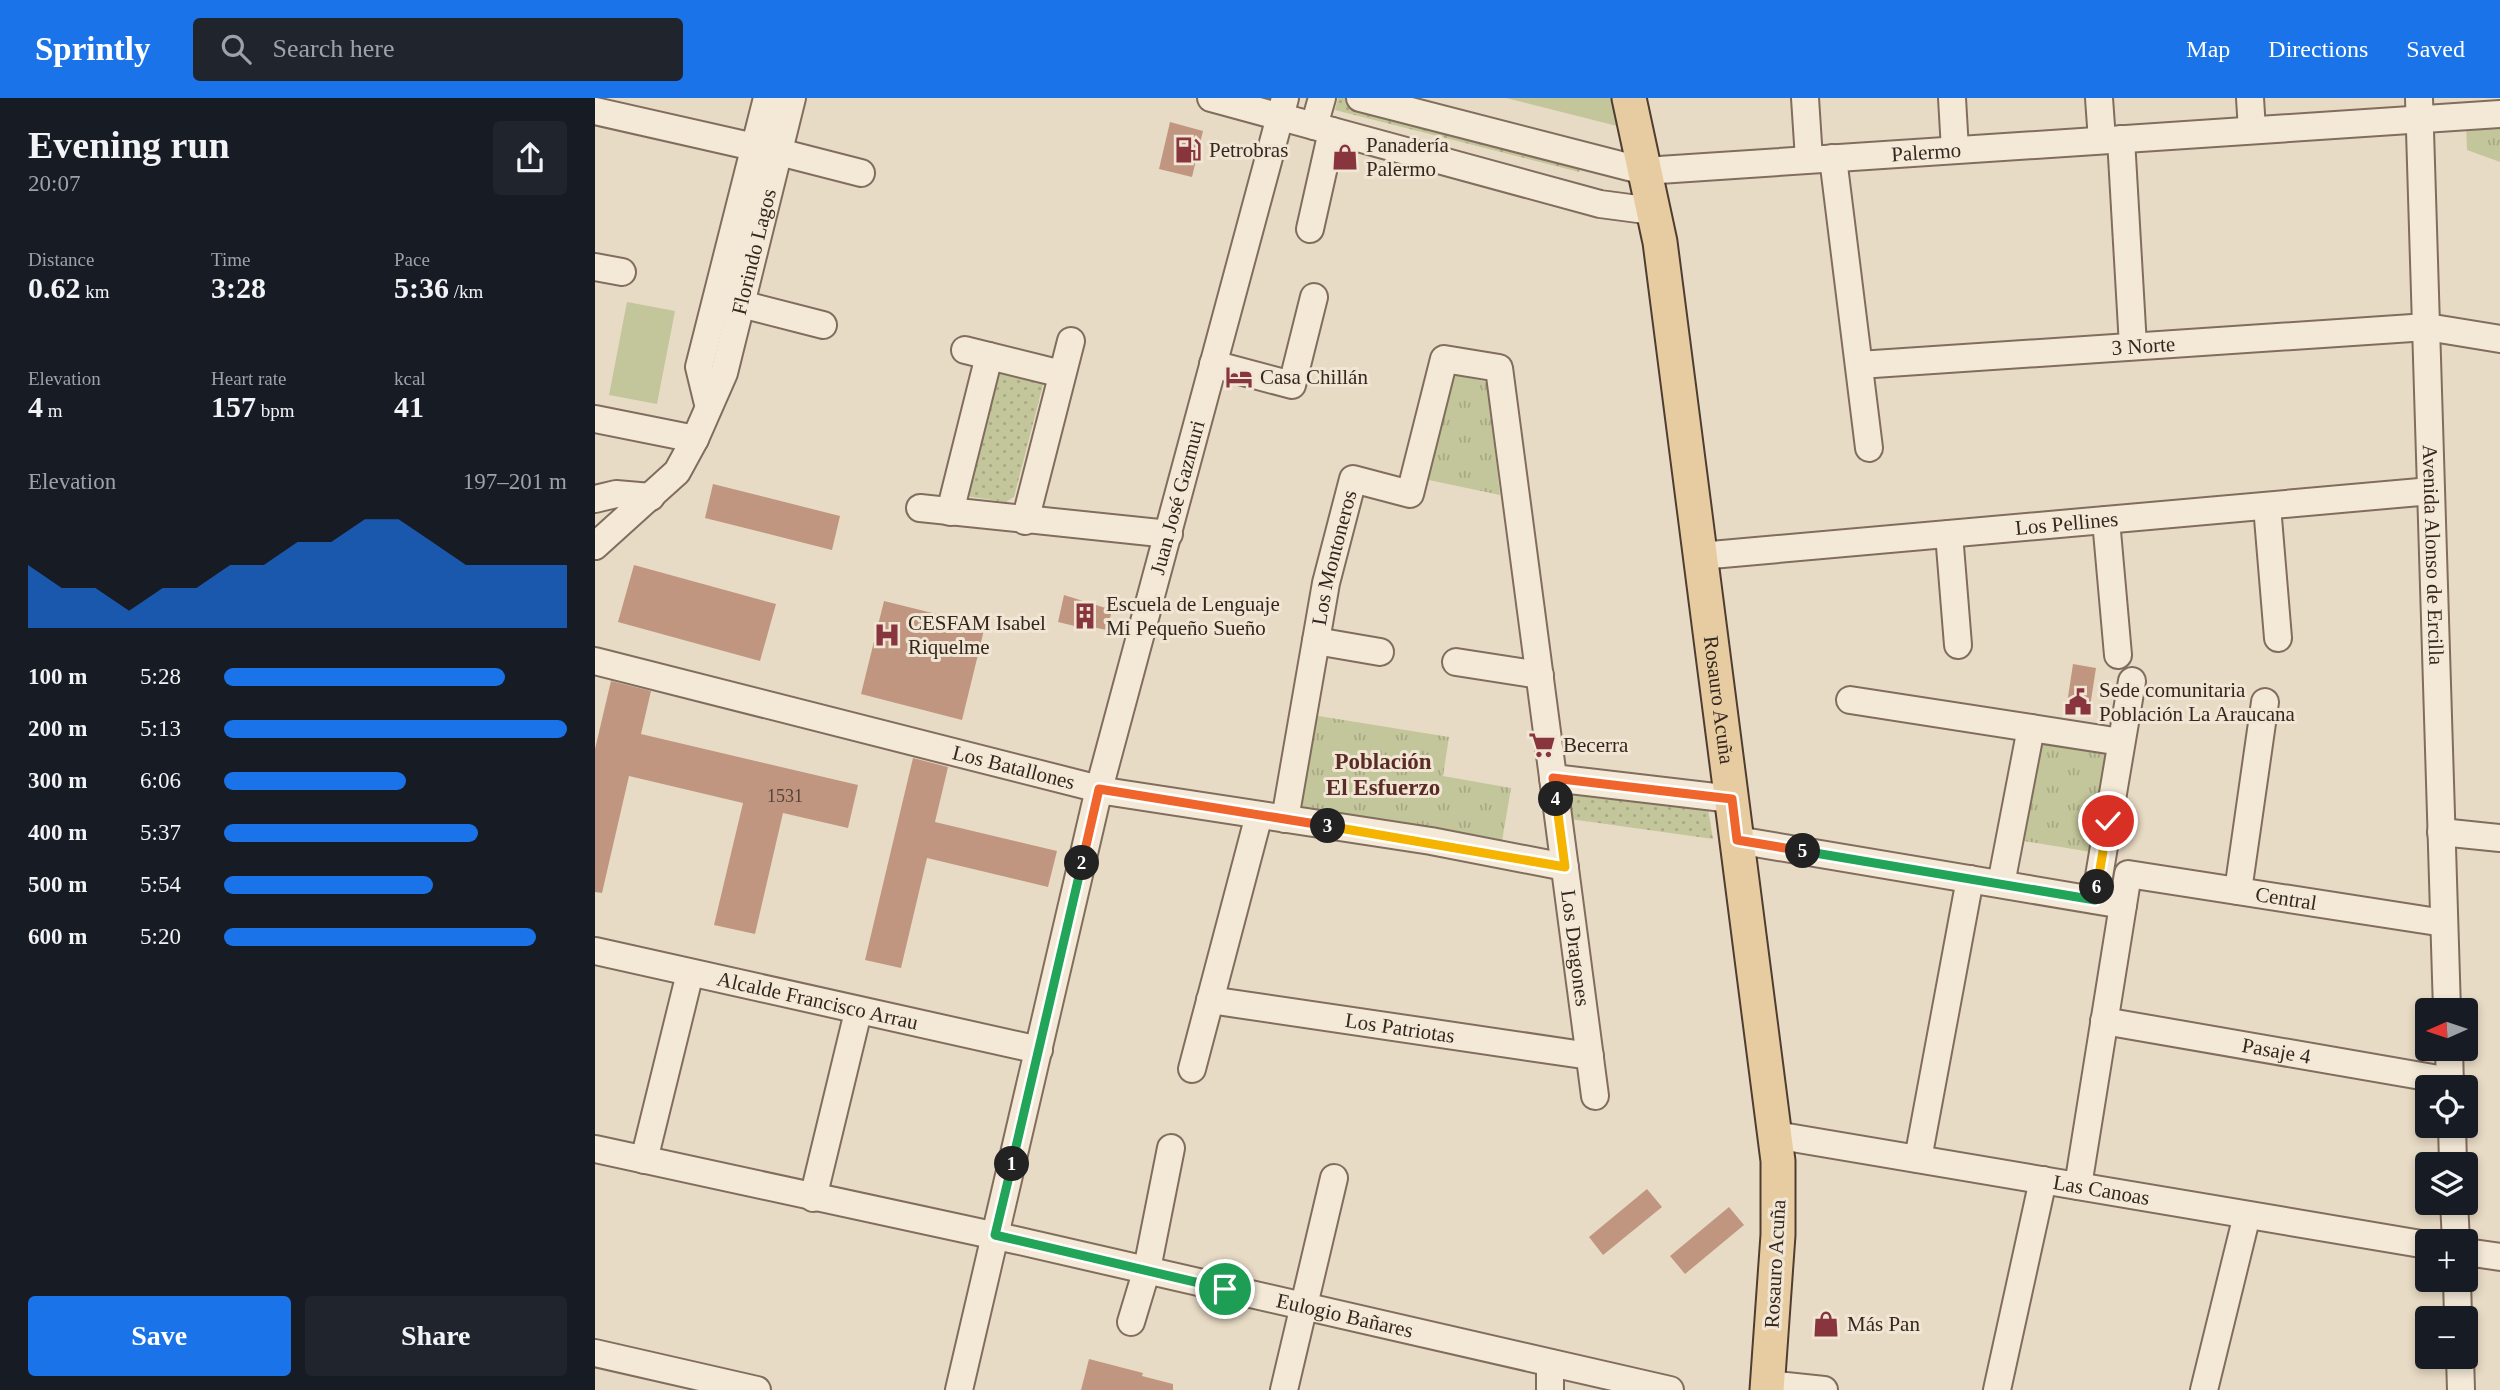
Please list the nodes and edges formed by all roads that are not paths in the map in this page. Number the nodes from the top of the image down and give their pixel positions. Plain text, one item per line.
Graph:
1 (767, 98) edge
2 (792, 98) edge
3 (1211, 98) edge
4 (1322, 98) edge
5 (1360, 98) edge
6 (1629, 98) edge
7 (1805, 98) edge
8 (1952, 98) edge
9 (2099, 98) edge
10 (2250, 98) edge
11 (1283, 107) edge
12 (2420, 108) edge
13 (595, 111) edge
14 (2500, 114) edge
15 (1323, 129) junction
16 (2252, 130) junction
17 (2111, 139) junction
18 (767, 149) junction
19 (1955, 150) junction
20 (1821, 159) junction
21 (1644, 171) junction
22 (862, 173) dead end
23 (1653, 211) junction
24 (1310, 229) dead end
25 (595, 267) edge
26 (622, 272) dead end
27 (1314, 297) dead end
28 (741, 304) junction
29 (823, 325) dead end
30 (2427, 327) junction
31 (2500, 339) edge
32 (1071, 341) dead end
33 (2133, 346) junction
34 (1213, 364) junction
35 (1859, 365) junction
36 (1499, 368) joint
37 (1062, 374) junction
38 (708, 404) junction
39 (595, 419) edge
40 (695, 439) junction
41 (1869, 449) dead end
42 (2431, 491) junction
43 (651, 497) junction
44 (595, 499) edge
45 (2267, 506) junction
46 (920, 508) dead end
47 (950, 512) junction
48 (2106, 520) junction
49 (1025, 521) junction
50 (1169, 534) junction
51 (1949, 534) junction
52 (595, 546) edge
53 (1700, 556) junction
54 (2278, 638) dead end
55 (1316, 641) junction
56 (1958, 645) dead end
57 (1380, 652) dead end
58 (2118, 655) dead end
59 (595, 661) edge
60 (1457, 662) dead end
61 (1540, 675) junction
62 (2131, 681) dead end
63 (1850, 700) dead end
64 (2265, 702) dead end
65 (2031, 728) junction
66 (2121, 742) junction
67 (1553, 778) junction
68 (1099, 789) junction
69 (1732, 799) junction
70 (1272, 817) junction
71 (2441, 831) junction
72 (2500, 838) edge
73 (1737, 840) junction
74 (1565, 867) junction
75 (1970, 879) junction
76 (2001, 884) junction
77 (2238, 891) junction
78 (2095, 900) junction
79 (2123, 905) junction
80 (2444, 923) junction
81 (595, 951) edge
82 (690, 973) junction
83 (2447, 998) edge
84 (1210, 1000) junction
85 (858, 1012) junction
86 (2104, 1021) junction
87 (1039, 1050) junction
88 (1590, 1056) junction
89 (1192, 1069) dead end
90 (2415, 1078) edge
91 (1595, 1096) dead end
92 (1775, 1135) junction
93 (1171, 1148) dead end
94 (595, 1149) edge
95 (1918, 1158) junction
96 (644, 1160) junction
97 (1334, 1178) dead end
98 (2043, 1180) junction
99 (2078, 1186) junction
100 (813, 1198) junction
101 (2247, 1215) junction
102 (995, 1235) junction
103 (2415, 1243) edge
104 (2478, 1253) edge
105 (2500, 1256) edge
106 (1147, 1269) junction
107 (1303, 1308) junction
108 (1131, 1322) dead end
109 (595, 1353) edge
110 (1550, 1363) junction
111 (2460, 1369) edge
112 (1767, 1387) edge
113 (757, 1390) edge
114 (959, 1390) edge
115 (1284, 1390) edge
116 (1550, 1390) edge
117 (1670, 1390) edge
118 (1824, 1390) edge
119 (1997, 1390) edge
120 (2204, 1390) edge
121 (2461, 1390) edge

1 - 18 street, Florindo Lagos
2 - 18 street, Florindo Lagos
3 - 11 street
4 - 15 street
5 - 21 street, Palermo
6 - 21 main road, Rosauro Acuña
7 - 20 street
8 - 19 street
9 - 17 street
10 - 16 street
11 - 15 street
11 - 34 street, Juan José Gazmuri
12 - 14 street, Palermo
12 - 16 street, Palermo
12 - 30 street, Avenida Alonso de Ercilla
13 - 18 street
15 - 23 street
15 - 24 street
16 - 17 street, Palermo
17 - 19 street, Palermo
17 - 33 street
18 - 22 street
18 - 28 street, Florindo Lagos
18 - 38 street, Florindo Lagos
19 - 20 street, Palermo
20 - 21 street, Palermo
20 - 35 street
21 - 23 main road, Rosauro Acuña
23 - 53 main road, Rosauro Acuña
25 - 26 street
27 - 34 street
28 - 29 street
28 - 38 street, Florindo Lagos
30 - 31 street, 3 Norte
30 - 33 street, 3 Norte
30 - 42 street, Avenida Alonso de Ercilla
32 - 37 street
33 - 35 street, 3 Norte
34 - 50 street, Juan José Gazmuri
35 - 41 street
36 - 55 street, Los Montoneros
36 - 61 street, Los Dragones
37 - 47 street
37 - 49 street
38 - 40 street, Florindo Lagos
39 - 40 street
40 - 43 street, Florindo Lagos
42 - 45 street, Los Pellines
42 - 71 street, Avenida Alonso de Ercilla
43 - 44 street
43 - 52 street, Florindo Lagos
45 - 48 street, Los Pellines
45 - 54 street
46 - 47 street
47 - 49 street
48 - 51 street, Los Pellines
48 - 58 street
49 - 50 street
50 - 68 street, Juan José Gazmuri
51 - 53 street, Los Pellines
51 - 56 street
53 - 69 main road, Rosauro Acuña
55 - 57 street, Los Montoneros
55 - 70 street, Los Montoneros
59 - 68 street, Los Batallones
60 - 61 street
61 - 67 street, Los Dragones
62 - 66 street
63 - 65 street
64 - 77 street
65 - 66 street
65 - 76 street
66 - 78 street
67 - 69 street
67 - 74 street, Los Dragones
68 - 70 street, Los Batallones
68 - 87 street, Juan José Gazmuri
69 - 73 main road, Rosauro Acuña
70 - 74 street, Los Batallones
70 - 84 street, Los Montoneros
71 - 72 street
71 - 80 street, Avenida Alonso de Ercilla
73 - 75 street
73 - 92 main road, Rosauro Acuña
74 - 88 street, Los Dragones
75 - 76 street
75 - 95 street
76 - 78 street
77 - 79 street, Central
77 - 80 street, Central
78 - 79 street
79 - 86 street
80 - 83 street, Avenida Alonso de Ercilla
81 - 82 street, Alcalde Francisco Arrau
82 - 85 street, Alcalde Francisco Arrau
82 - 96 street
84 - 88 street, Los Patriotas
84 - 89 street, Los Montoneros
85 - 87 street, Alcalde Francisco Arrau
85 - 100 street
86 - 90 street, Pasaje 4
86 - 99 street
87 - 102 street, Juan José Gazmuri
88 - 91 street, Los Dragones
92 - 95 street, Las Canoas
92 - 112 main road, Rosauro Acuña
93 - 106 street
94 - 96 street, Eulogio Bañares
95 - 98 street, Las Canoas
96 - 100 street, Eulogio Bañares
97 - 107 street
98 - 99 street, Las Canoas
98 - 119 street
99 - 101 street, Las Canoas
100 - 102 street, Eulogio Bañares
101 - 103 street, Las Canoas
101 - 120 street
102 - 106 street, Eulogio Bañares
102 - 114 street, Juan José Gazmuri
104 - 105 street
106 - 107 street, Eulogio Bañares
106 - 108 street
107 - 110 street, Eulogio Bañares
107 - 115 street
109 - 113 street
110 - 116 street
110 - 117 street, Eulogio Bañares
111 - 121 street
112 - 118 street

